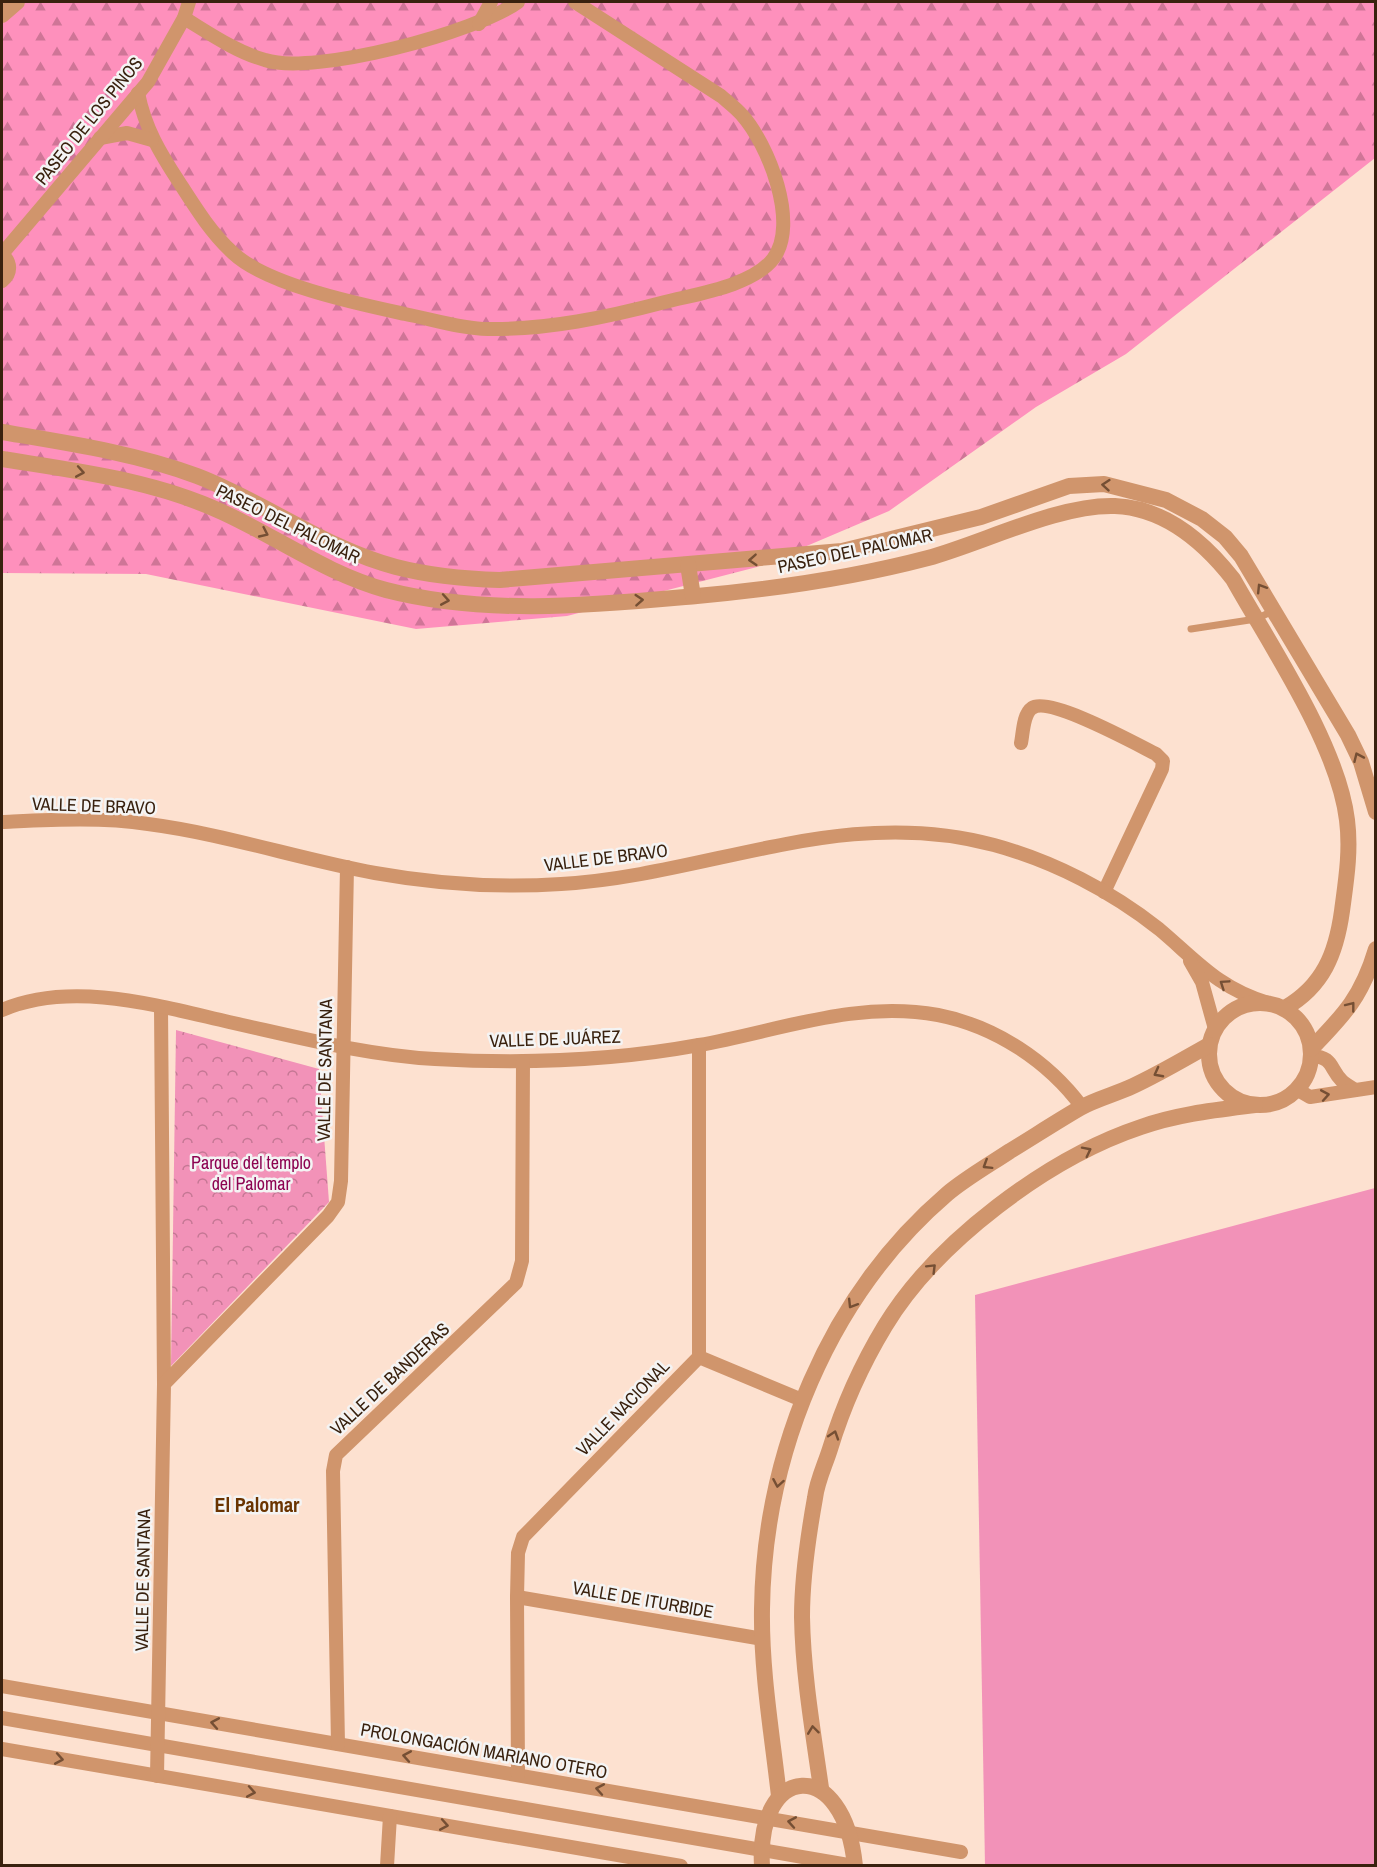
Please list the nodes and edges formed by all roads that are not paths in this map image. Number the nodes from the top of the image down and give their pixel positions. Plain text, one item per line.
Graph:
1 (17, 2) edge
2 (189, 2) edge
3 (491, 2) edge
4 (518, 2) edge
5 (575, 2) edge
6 (2, 15) edge
7 (184, 18) junction
8 (478, 24) junction
9 (138, 93) junction
10 (100, 138) junction
11 (152, 140) junction
12 (2, 254) edge
13 (2, 281) edge
14 (2, 432) edge
15 (51, 440) junction
16 (2, 459) edge
17 (48, 466) junction
18 (981, 518) junction
19 (296, 524) junction
20 (989, 538) junction
21 (286, 543) junction
22 (688, 565) junction
23 (693, 596) junction
24 (1275, 610) junction
25 (1256, 619) junction
26 (1191, 629) dead end
27 (1021, 743) dead end
28 (1376, 812) edge
29 (2, 822) edge
30 (346, 867) junction
31 (1104, 892) junction
32 (1376, 948) edge
33 (1186, 954) junction
34 (1268, 1003) junction
35 (160, 1007) junction
36 (1285, 1008) junction
37 (2, 1010) edge
38 (1212, 1037) junction
39 (699, 1045) junction
40 (343, 1047) junction
41 (1311, 1053) junction
42 (523, 1061) junction
43 (1376, 1087) edge
44 (1355, 1089) junction
45 (1298, 1090) junction
46 (1255, 1106) junction
47 (1082, 1107) junction
48 (699, 1356) junction
49 (164, 1384) junction
50 (802, 1400) junction
51 (517, 1597) junction
52 (763, 1639) junction
53 (2, 1686) edge
54 (158, 1713) junction
55 (2, 1718) edge
56 (338, 1744) junction
57 (158, 1745) junction
58 (2, 1749) edge
59 (518, 1775) junction
60 (157, 1776) junction
61 (821, 1788) junction
62 (779, 1796) junction
63 (390, 1816) junction
64 (767, 1818) junction
65 (849, 1832) junction
66 (961, 1851) dead end
67 (761, 1857) edge
68 (387, 1866) edge
69 (681, 1866) edge
70 (854, 1866) edge

1 - 6 street
2 - 7 street, PASEO DE LOS PINOS
3 - 8 street
4 - 8 street
5 - 11 street
7 - 8 street
7 - 9 street, PASEO DE LOS PINOS
9 - 10 street, PASEO DE LOS PINOS
9 - 11 street
10 - 11 street
10 - 12 street, PASEO DE LOS PINOS
12 - 13 street
14 - 15 street, PASEO DEL PALOMAR
15 - 17 street
15 - 19 street, PASEO DEL PALOMAR
16 - 17 street, PASEO DEL PALOMAR
17 -> 21 street, PASEO DEL PALOMAR
18 - 20 street
18 -> 22 street, PASEO DEL PALOMAR
24 -> 18 street, PASEO DEL PALOMAR
19 - 21 street
19 - 22 street, PASEO DEL PALOMAR
20 - 23 street, PASEO DEL PALOMAR
20 - 25 street, PASEO DEL PALOMAR
21 -> 23 street, PASEO DEL PALOMAR
22 - 23 street
24 - 25 lane
28 -> 24 street, PASEO DEL PALOMAR
25 - 26 lane
25 - 36 street, PASEO DEL PALOMAR
27 - 31 street
29 - 30 street, VALLE DE BRAVO
30 - 31 street, VALLE DE BRAVO
30 - 40 street, VALLE DE SANTANA
31 - 33 street, VALLE DE BRAVO
41 -> 32 street
34 -> 33 street, VALLE DE BRAVO
33 - 38 street, VALLE DE BRAVO
34 - 36 street
34 - 38 street
35 - 37 street, VALLE DE JUÁREZ
35 - 40 street, VALLE DE JUÁREZ
35 - 49 street, VALLE DE SANTANA
36 - 41 street
38 - 46 street
38 -> 47 street
39 - 42 street, VALLE DE JUÁREZ
39 - 47 street, VALLE DE JUÁREZ
39 - 48 street
40 - 42 street, VALLE DE JUÁREZ
40 - 49 street, VALLE DE SANTANA
41 - 44 street
41 - 45 street
42 - 56 street, VALLE DE BANDERAS
43 - 44 street
45 -> 44 street
45 - 46 street
61 -> 46 street
47 -> 50 street
48 - 50 street
48 - 51 street, VALLE NACIONAL
49 - 54 street, VALLE DE SANTANA
50 -> 52 street
51 - 52 street, VALLE DE ITURBIDE
51 - 59 street, VALLE NACIONAL
52 - 62 street
53 - 54 street, PROLONGACIÓN MARIANO OTERO
56 -> 54 street, PROLONGACIÓN MARIANO OTERO
54 - 57 street, VALLE DE SANTANA
55 - 57 street
59 -> 56 street, PROLONGACIÓN MARIANO OTERO
57 - 60 street, VALLE DE SANTANA
57 - 67 street
58 -> 60 street
64 -> 59 street, PROLONGACIÓN MARIANO OTERO
60 -> 63 street
61 - 62 street
61 - 65 street
62 - 64 street
63 - 68 street
63 -> 69 street
65 -> 64 street, PROLONGACIÓN MARIANO OTERO
64 - 67 street
65 - 66 street, PROLONGACIÓN MARIANO OTERO
65 - 70 street
67 - 70 street

